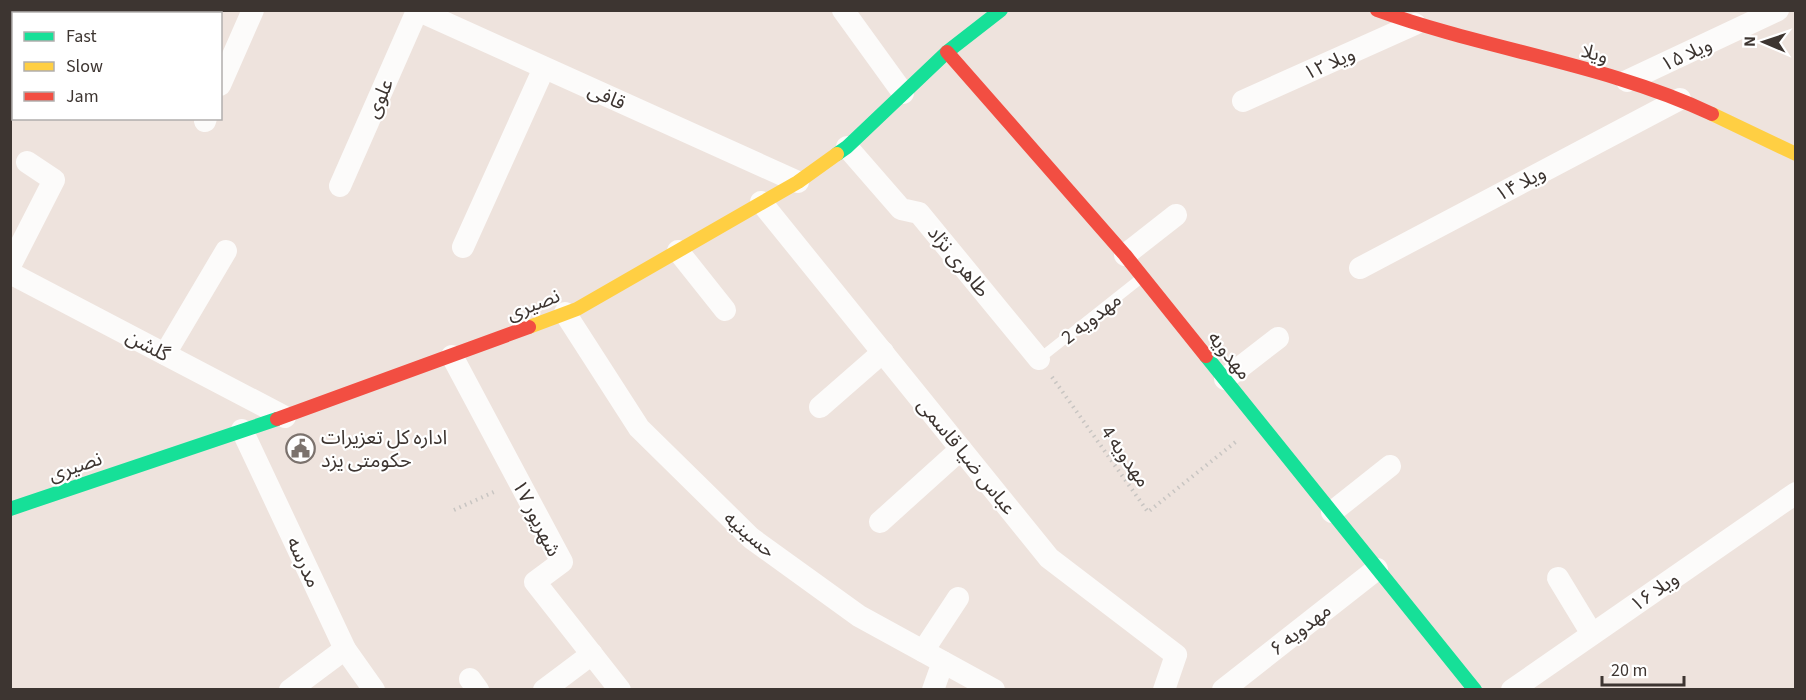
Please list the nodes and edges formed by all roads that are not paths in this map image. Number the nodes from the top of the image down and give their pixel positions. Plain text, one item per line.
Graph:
1 (253, 10) edge
2 (843, 10) edge
3 (1001, 10) edge
4 (1377, 10) edge
5 (1778, 10) edge
6 (417, 11) edge
7 (1415, 24) junction
8 (947, 52) junction
9 (544, 68) junction
10 (222, 80) edge
11 (1627, 81) junction
12 (903, 93) junction
13 (1680, 99) junction
14 (1242, 101) dead end
15 (848, 147) junction
16 (1796, 154) edge
17 (27, 162) dead end
18 (798, 182) junction
19 (340, 186) dead end
20 (761, 202) junction
21 (1176, 215) dead end
22 (463, 247) dead end
23 (226, 251) dead end
24 (678, 251) junction
25 (1125, 255) junction
26 (10, 266) edge
27 (1360, 268) dead end
28 (10, 273) edge
29 (1142, 277) junction
30 (725, 310) dead end
31 (565, 313) junction
32 (1278, 338) dead end
33 (883, 352) junction
34 (165, 354) junction
35 (452, 356) junction
36 (1039, 359) joint
37 (1225, 379) junction
38 (820, 407) dead end
39 (285, 417) junction
40 (242, 430) junction
41 (961, 449) junction
42 (1390, 466) dead end
43 (1796, 494) edge
44 (10, 509) edge
45 (1332, 512) junction
46 (880, 522) dead end
47 (1377, 568) junction
48 (1558, 578) dead end
49 (958, 598) dead end
50 (1592, 634) junction
51 (345, 649) junction
52 (922, 651) junction
53 (592, 654) junction
54 (943, 662) junction
55 (290, 690) edge
56 (374, 690) edge
57 (544, 690) edge
58 (620, 690) edge
59 (933, 690) edge
60 (994, 690) edge
61 (1164, 690) edge
62 (1223, 690) edge
63 (1475, 690) edge
64 (1512, 690) edge

1 - 10 street
2 - 12 street
3 - 8 street, نصیری
4 - 7 street, ویلا
5 - 11 street, ویلا ۱۵
6 - 9 street, قافی
6 - 19 street, علوی
7 - 11 street, ویلا
7 - 14 street, ویلا ۱۲
8 - 12 street, نصیری
8 - 25 street, مهدویه
9 - 18 street, قافی
9 - 22 street
11 - 13 street, ویلا
12 - 15 street, نصیری
13 - 16 street, ویلا
13 - 27 street, ویلا ۱۴
15 - 18 street, نصیری
15 - 36 street, طاهری نژاد
17 - 26 street
18 - 20 street, نصیری
20 - 24 street, نصیری
20 - 33 street, عباس ضیا قاسمی
21 - 25 street
23 - 34 street
24 - 30 street
24 - 31 street, نصیری
25 - 29 street, مهدویه
28 - 34 street, گلشن
29 - 36 lane, مهدویه 2
29 - 37 street, مهدویه
31 - 35 street, نصیری
31 - 52 street, حسینیه
32 - 37 street
33 - 38 street
33 - 41 street, عباس ضیا قاسمی
34 - 39 street, گلشن
35 - 39 street, نصیری
35 - 53 street, ۱۷ شهریور
37 - 45 street, مهدویه
39 - 40 street, نصیری
40 - 44 street, نصیری
40 - 51 street, مدرسه
41 - 46 street
41 - 61 street, عباس ضیا قاسمی
42 - 45 street
43 - 50 street, ویلا ۱۶
45 - 47 street, مهدویه
47 - 62 street, مهدویه ۶
47 - 63 street, مهدویه
48 - 50 street
49 - 52 street
50 - 64 street, ویلا ۱۶
51 - 55 street
51 - 56 street, مدرسه
52 - 54 street, حسینیه
53 - 57 street
53 - 58 street, ۱۷ شهریور
54 - 59 street
54 - 60 street, حسینیه

